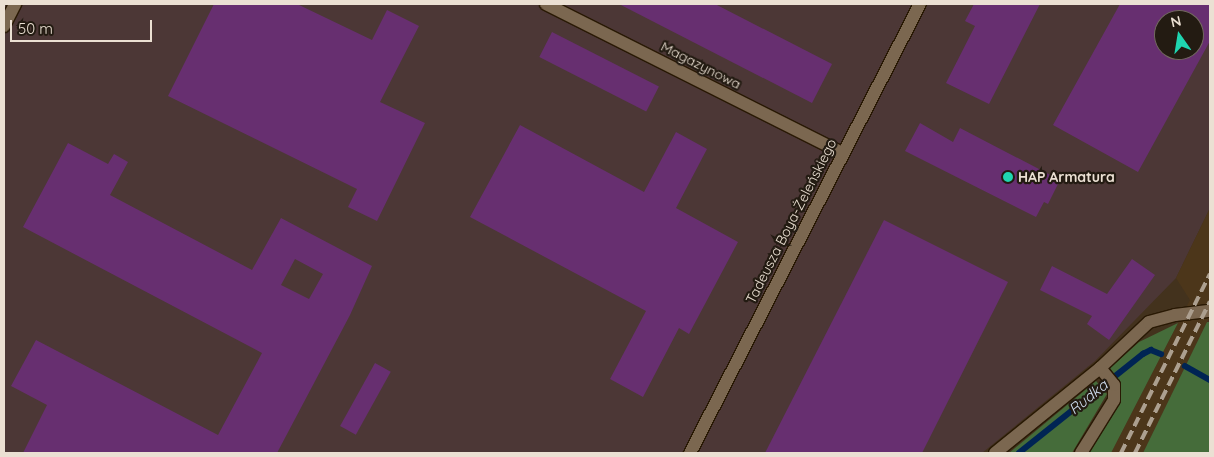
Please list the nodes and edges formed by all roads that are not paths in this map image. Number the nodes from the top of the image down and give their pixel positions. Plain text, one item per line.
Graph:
1 (15, 4) edge
2 (546, 4) edge
3 (920, 4) edge
4 (4, 26) edge
5 (842, 153) junction
6 (1210, 312) edge
7 (1101, 370) junction
8 (690, 453) edge
9 (995, 453) edge
10 (1081, 453) edge

1 - 4 street
2 - 5 street, Magazynowa
3 - 5 street, Tadeusza Boya-Żeleńskiego
5 - 8 street, Tadeusza Boya-Żeleńskiego
6 - 7 street
7 - 9 street
7 - 10 street

